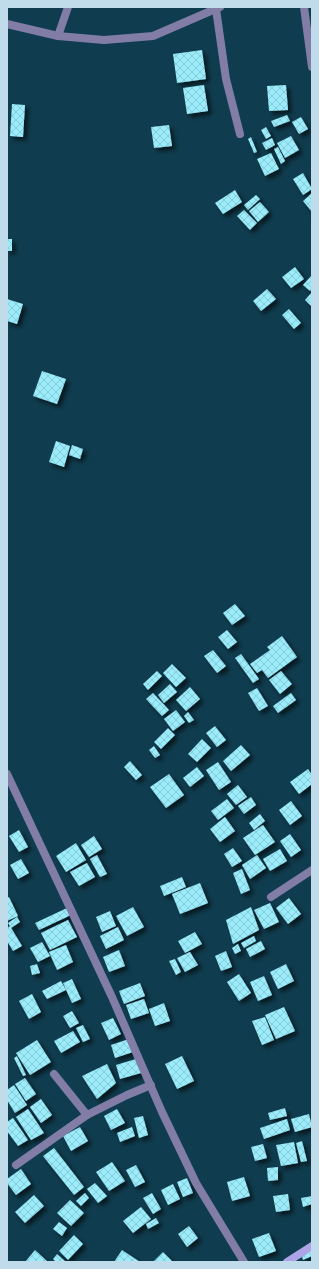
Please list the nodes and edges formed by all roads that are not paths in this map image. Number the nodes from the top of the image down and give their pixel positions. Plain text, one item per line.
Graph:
1 (68, 7) edge
2 (304, 7) edge
3 (218, 8) edge
4 (7, 24) edge
5 (58, 36) junction
6 (312, 67) edge
7 (240, 134) dead end
8 (7, 774) edge
9 (312, 870) edge
10 (271, 897) dead end
11 (54, 1074) dead end
12 (151, 1085) junction
13 (87, 1115) junction
14 (16, 1165) dead end
15 (312, 1246) edge
16 (244, 1262) edge
17 (287, 1262) edge

1 - 5 street
2 - 6 street
3 - 5 street
3 - 7 street
4 - 5 street
8 - 12 street
9 - 10 street
11 - 13 street
12 - 13 street
12 - 16 street
13 - 14 street
15 - 17 street

